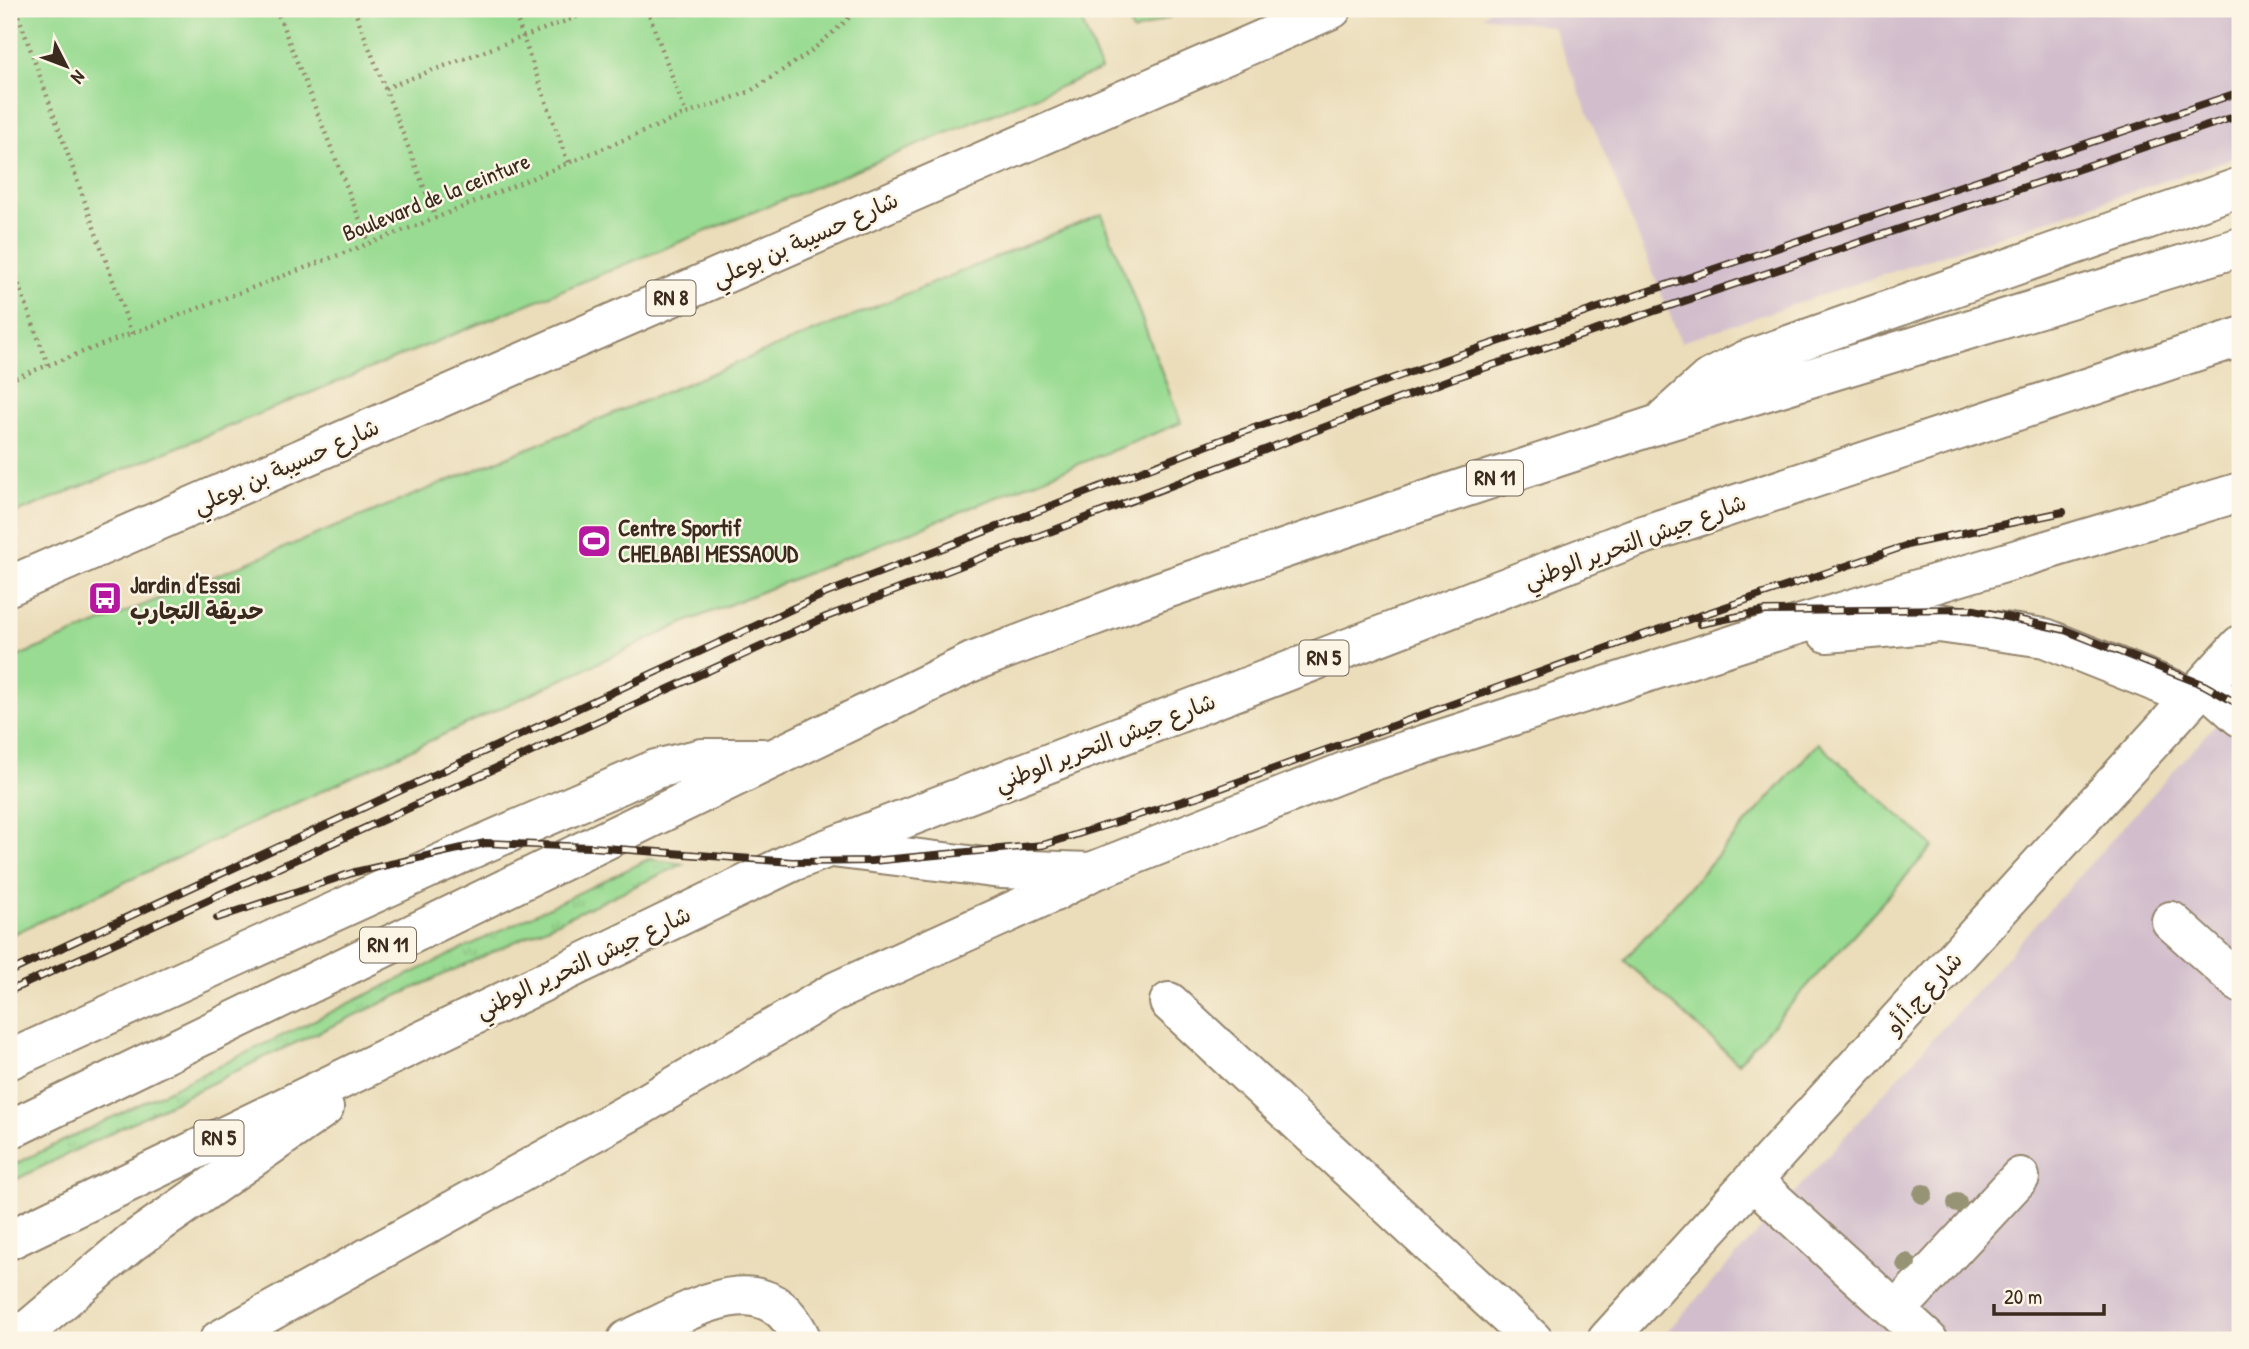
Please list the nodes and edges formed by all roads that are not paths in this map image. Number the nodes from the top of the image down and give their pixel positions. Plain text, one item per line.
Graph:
1 (1332, 9) edge
2 (2240, 187) edge
3 (2240, 247) edge
4 (2240, 337) edge
5 (1659, 424) junction
6 (2240, 492) edge
7 (9, 586) edge
8 (1748, 640) junction
9 (2240, 645) edge
10 (2199, 691) junction
11 (2240, 717) edge
12 (768, 759) junction
13 (832, 848) junction
14 (1091, 872) junction
15 (2171, 921) dead end
16 (2240, 983) edge
17 (1169, 1002) dead end
18 (430, 1035) junction
19 (9, 1060) edge
20 (9, 1130) edge
21 (2020, 1177) dead end
22 (1753, 1181) junction
23 (9, 1240) edge
24 (1896, 1311) junction
25 (16, 1340) edge
26 (219, 1340) edge
27 (627, 1340) edge
28 (803, 1340) edge
29 (1533, 1340) edge
30 (1607, 1340) edge
31 (1928, 1340) edge

1 - 7 main road, شارع حسيبة بن بوعلي / RN 8
2 - 5 main road
3 - 5 main road, RN 11
4 - 13 main road, شارع جيش التحرير الوطني / RN 5
5 - 12 main road, RN 11
6 - 8 main road
8 - 10 main road
8 - 14 main road
9 - 10 main road, شارع ج.أ.أو
10 - 11 main road
10 - 22 main road, شارع ج.أ.أو
12 - 19 main road
12 - 20 main road, RN 11
13 - 14 main road
13 - 18 main road, شارع جيش التحرير الوطني / RN 5
14 - 26 main road
15 - 16 main road
17 - 29 main road
18 - 23 main road, شارع جيش التحرير الوطني / RN 5
18 - 25 main road
21 - 24 main road
22 - 24 main road
22 - 30 main road, شارع ج.أ.أو
24 - 31 main road
27 - 28 main road

